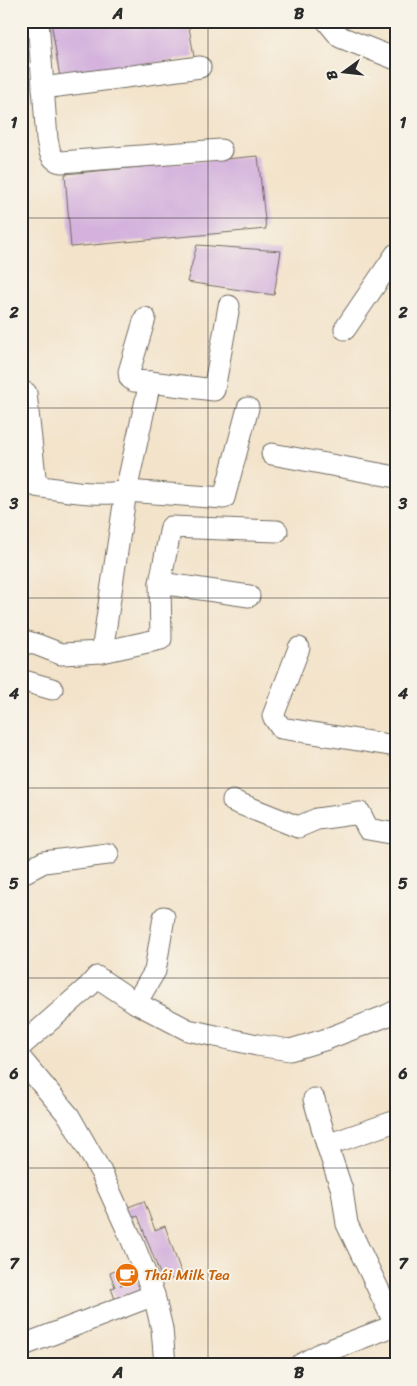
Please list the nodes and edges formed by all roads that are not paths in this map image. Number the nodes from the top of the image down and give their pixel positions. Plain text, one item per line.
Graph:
1 (38, 21) edge
2 (327, 21) edge
3 (396, 60) edge
4 (200, 67) dead end
5 (44, 88) junction
6 (221, 150) dead end
7 (396, 254) edge
8 (229, 306) dead end
9 (145, 318) dead end
10 (345, 329) dead end
11 (150, 382) junction
12 (21, 394) edge
13 (248, 408) dead end
14 (272, 454) dead end
15 (396, 477) edge
16 (126, 491) junction
17 (278, 531) dead end
18 (160, 583) junction
19 (249, 596) dead end
20 (21, 640) edge
21 (299, 648) dead end
22 (102, 652) junction
23 (21, 680) edge
24 (52, 689) dead end
25 (396, 746) edge
26 (233, 801) dead end
27 (396, 834) edge
28 (108, 854) dead end
29 (21, 874) edge
30 (164, 916) dead end
31 (136, 1003) junction
32 (396, 1011) edge
33 (21, 1046) edge
34 (21, 1059) edge
35 (314, 1099) dead end
36 (396, 1121) edge
37 (327, 1145) junction
38 (154, 1295) junction
39 (396, 1325) edge
40 (21, 1346) edge
41 (165, 1365) edge
42 (300, 1365) edge

1 - 5 street
2 - 3 street
4 - 5 street
5 - 6 street
7 - 10 street
8 - 11 street
9 - 11 street
11 - 16 street
12 - 16 street
13 - 16 street
14 - 15 street
16 - 22 street
17 - 18 street
18 - 19 street
18 - 22 street
20 - 22 street
21 - 25 street
23 - 24 street
26 - 27 street
28 - 29 street
30 - 31 street
31 - 32 street
31 - 33 street
34 - 38 street
35 - 37 street
36 - 37 street
37 - 39 street
38 - 40 street
38 - 41 street
39 - 42 street

